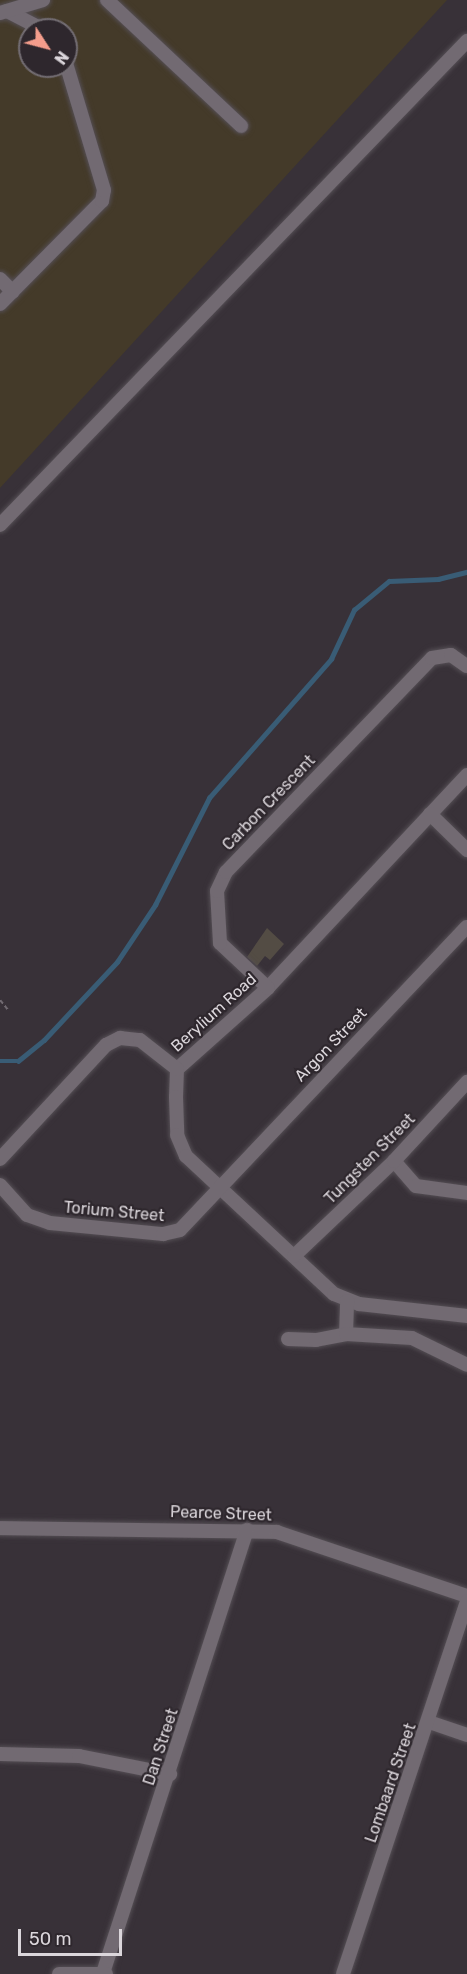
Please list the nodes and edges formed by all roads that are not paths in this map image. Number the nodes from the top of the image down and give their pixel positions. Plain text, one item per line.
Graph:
1 (43, 0) edge
2 (108, 0) edge
3 (4, 12) edge
4 (18, 18) edge
5 (467, 41) edge
6 (70, 78) edge
7 (241, 126) dead end
8 (0, 279) edge
9 (13, 292) junction
10 (0, 304) edge
11 (0, 525) edge
12 (467, 666) edge
13 (467, 775) edge
14 (430, 814) junction
15 (467, 850) edge
16 (467, 927) edge
17 (268, 988) junction
18 (177, 1069) junction
19 (467, 1082) edge
20 (0, 1159) edge
21 (394, 1161) junction
22 (0, 1185) edge
23 (218, 1185) junction
24 (467, 1193) edge
25 (294, 1256) junction
26 (347, 1301) junction
27 (467, 1316) edge
28 (346, 1334) junction
29 (288, 1339) dead end
30 (467, 1365) edge
31 (0, 1527) edge
32 (247, 1530) junction
33 (467, 1596) edge
34 (467, 1601) edge
35 (429, 1722) junction
36 (467, 1735) edge
37 (0, 1754) edge
38 (170, 1774) junction
39 (59, 1974) edge
40 (105, 1974) edge
41 (343, 1974) edge

1 - 3 street
2 - 7 street
3 - 4 street
5 - 11 street
6 - 9 street
8 - 9 street
9 - 10 street
12 - 17 street, Carbon Crescent
13 - 14 street, Berylium Road
14 - 15 street
14 - 17 street, Berylium Road
16 - 23 street, Argon Street
17 - 18 street, Berylium Road
18 - 20 street
18 - 23 street, Berylium Road
19 - 21 street, Tungsten Street
21 - 24 street
21 - 25 street, Tungsten Street
22 - 23 street, Torium Street
23 - 25 street, Berylium Road
25 - 26 street, Berylium Road
26 - 27 street, Berylium Road
26 - 28 street
28 - 29 street
28 - 30 street
31 - 32 street, Pearce Street
32 - 33 street, Pearce Street
32 - 38 street, Dan Street
34 - 35 street, Lombaard Street
35 - 36 street
35 - 41 street, Lombaard Street
37 - 38 street
38 - 40 street, Dan Street
39 - 40 street

